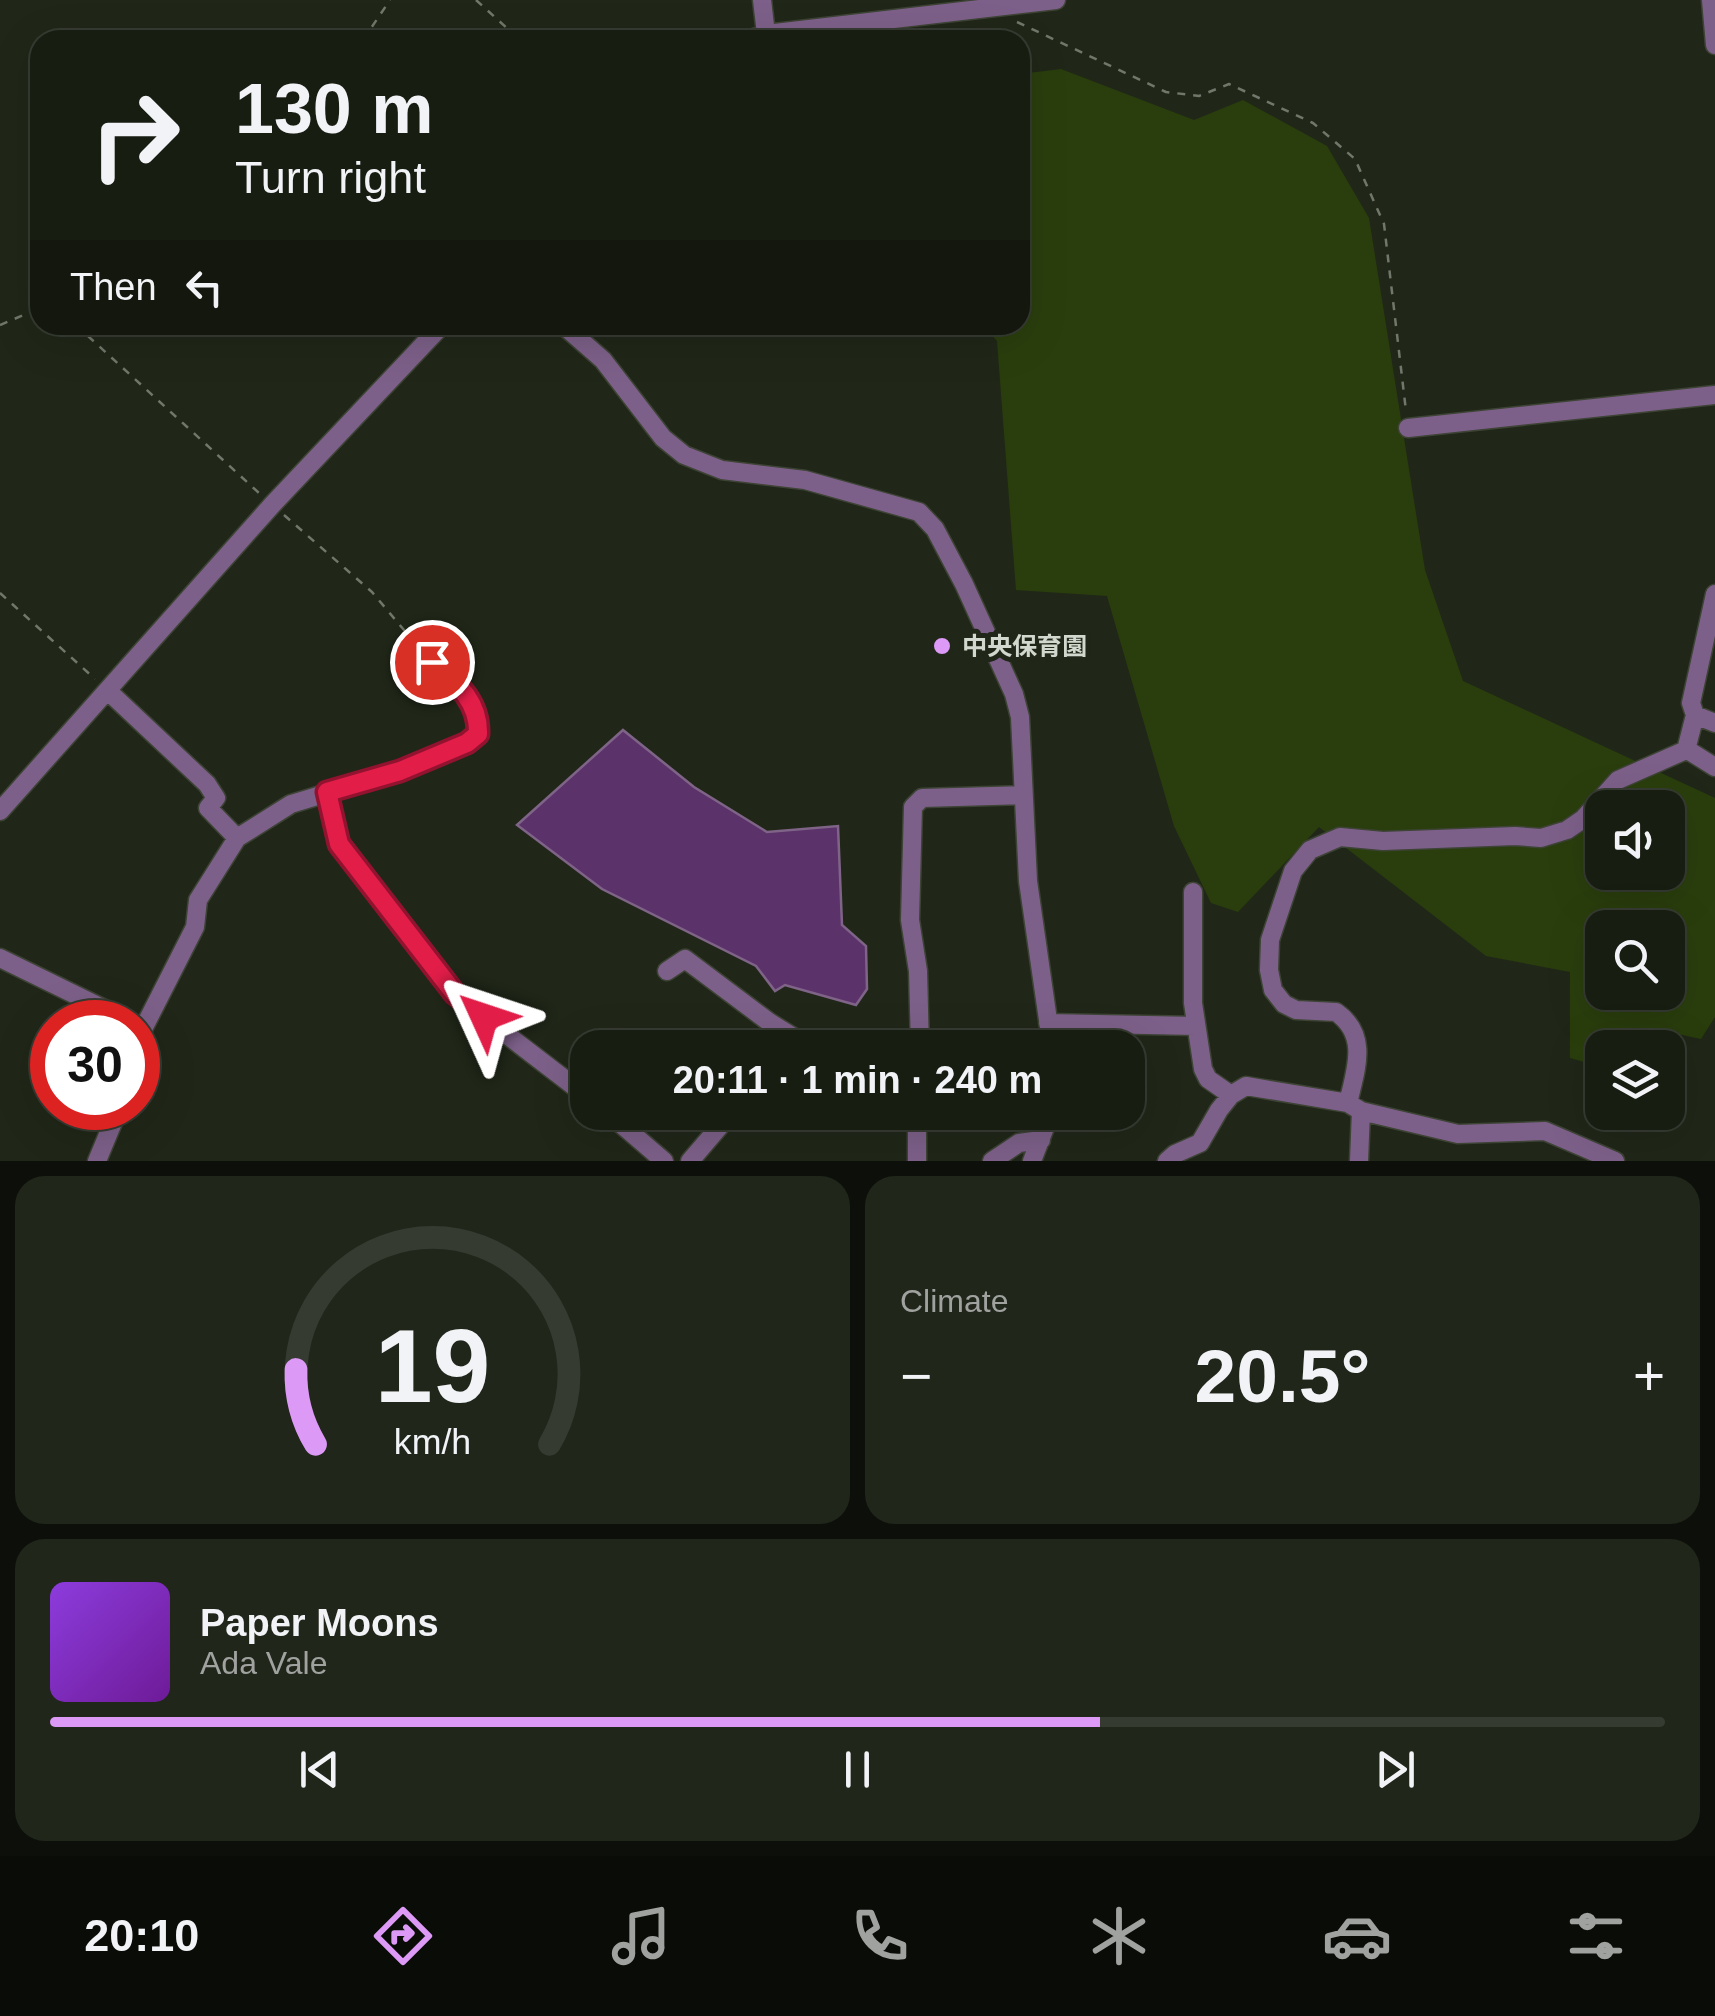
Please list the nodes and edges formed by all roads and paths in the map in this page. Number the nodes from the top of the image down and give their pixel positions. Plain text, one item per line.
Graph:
1 (390, 0) edge
2 (476, 0) edge
3 (762, 0) edge
4 (1056, 0) edge
5 (1710, 0) edge
6 (987, 8) junction
7 (370, 30) edge
8 (509, 30) edge
9 (758, 30) edge
10 (813, 30) edge
11 (1715, 45) edge
12 (30, 312) edge
13 (0, 326) edge
14 (87, 335) edge
15 (433, 335) edge
16 (575, 335) edge
17 (1715, 395) edge
18 (1408, 428) joint
19 (272, 505) junction
20 (0, 593) edge
21 (1715, 594) edge
22 (432, 662) joint
23 (108, 691) junction
24 (1695, 716) junction
25 (1715, 722) edge
26 (1686, 749) junction
27 (1715, 768) edge
28 (327, 792) junction
29 (1023, 795) junction
30 (0, 811) edge
31 (237, 838) junction
32 (1193, 892) dead end
33 (0, 958) edge
34 (667, 971) dead end
35 (81, 1000) edge
36 (154, 1000) edge
37 (1048, 1023) junction
38 (1196, 1026) junction
39 (781, 1030) edge
40 (920, 1030) edge
41 (1049, 1030) edge
42 (570, 1084) edge
43 (1231, 1095) junction
44 (1354, 1107) junction
45 (109, 1130) edge
46 (627, 1130) edge
47 (717, 1130) edge
48 (917, 1130) edge
49 (1045, 1130) edge
50 (1041, 1140) junction
51 (97, 1161) edge
52 (664, 1161) edge
53 (690, 1161) edge
54 (917, 1161) edge
55 (992, 1161) edge
56 (1032, 1161) edge
57 (1167, 1161) edge
58 (1359, 1161) edge
59 (1615, 1161) edge

1 - 7 path
2 - 8 path
3 - 9 street
4 - 6 street
5 - 11 street
6 - 10 street
6 - 18 path
12 - 13 path
14 - 19 path
15 - 19 street
16 - 29 street
17 - 18 street
19 - 22 path
19 - 23 street
20 - 23 path
21 - 24 street
22 - 28 street
23 - 30 street
23 - 31 street
24 - 25 street
24 - 26 street
26 - 27 street
26 - 44 street
28 - 31 street
28 - 42 street
29 - 37 street
29 - 40 street
31 - 36 street
32 - 38 street
33 - 35 street
34 - 39 street
37 - 38 street
37 - 41 street
38 - 43 street
43 - 44 street
43 - 57 street
44 - 58 street
44 - 59 street
45 - 51 street
46 - 52 street
47 - 53 street
48 - 54 street
49 - 50 street
50 - 55 street
50 - 56 street

